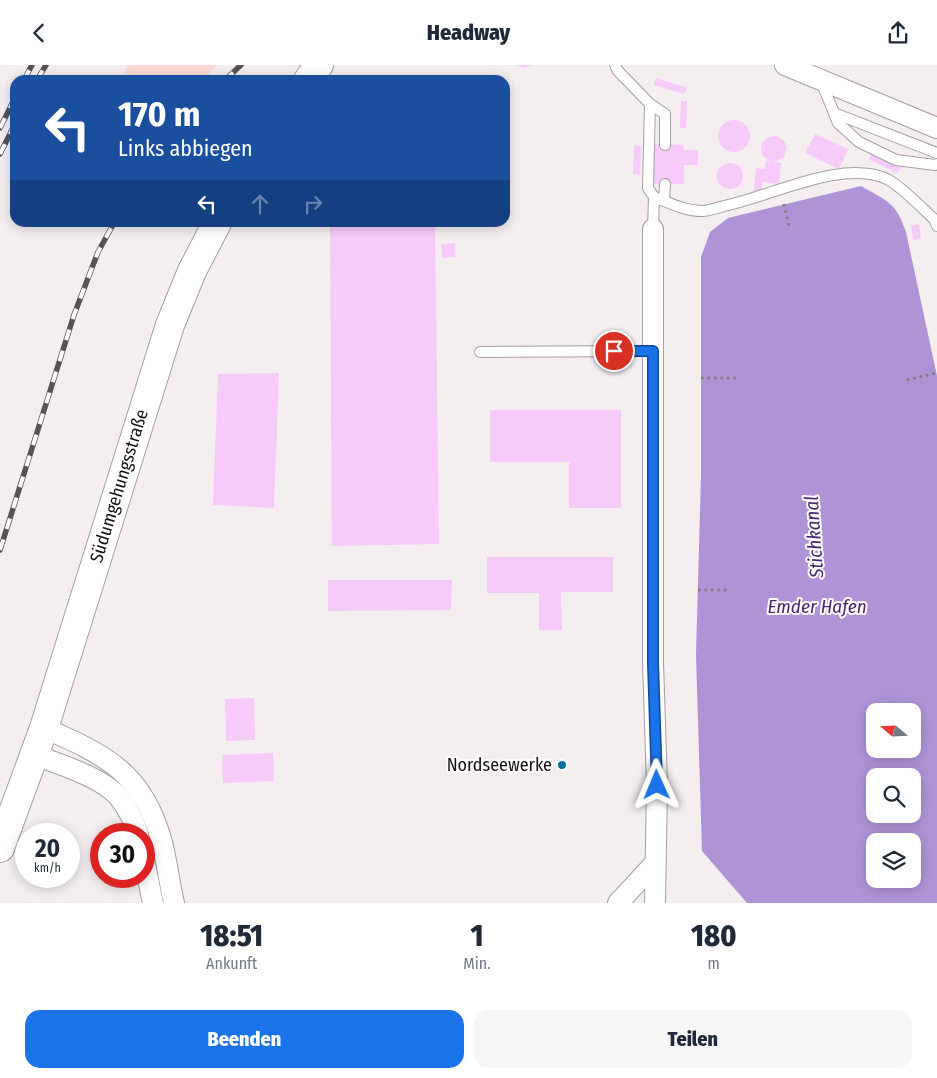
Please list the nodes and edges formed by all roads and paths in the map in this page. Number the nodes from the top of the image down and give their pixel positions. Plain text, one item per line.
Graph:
1 (615, 65) edge
2 (785, 65) edge
3 (820, 79) junction
4 (650, 104) junction
5 (834, 113) junction
6 (937, 128) edge
7 (665, 145) dead end
8 (937, 153) edge
9 (937, 164) edge
10 (665, 184) dead end
11 (659, 199) junction
12 (784, 204) dead end
13 (789, 226) dead end
14 (937, 226) edge
15 (215, 227) edge
16 (653, 229) joint
17 (653, 351) junction
18 (480, 352) dead end
19 (936, 373) edge
20 (701, 378) dead end
21 (738, 378) dead end
22 (907, 380) dead end
23 (698, 590) dead end
24 (727, 590) dead end
25 (44, 729) junction
26 (35, 755) junction
27 (134, 823) edge
28 (0, 848) edge
29 (655, 863) junction
30 (150, 888) edge
31 (153, 903) edge
32 (174, 903) edge
33 (618, 903) edge
34 (655, 903) edge

1 - 4 lane
2 - 3 street
3 - 5 lane
3 - 6 street
4 - 7 lane
4 - 11 lane
5 - 8 lane
5 - 9 lane
10 - 11 lane
11 - 14 lane
11 - 16 lane
12 - 13 path
15 - 25 main road, Südumgehungsstraße
16 - 17 street
17 - 18 lane
17 - 29 street
19 - 22 path
20 - 21 path
23 - 24 path
25 - 26 main road, Südumgehungsstraße
25 - 32 street
26 - 27 street
26 - 28 main road, Südumgehungsstraße
29 - 33 street
29 - 34 street
30 - 31 street

